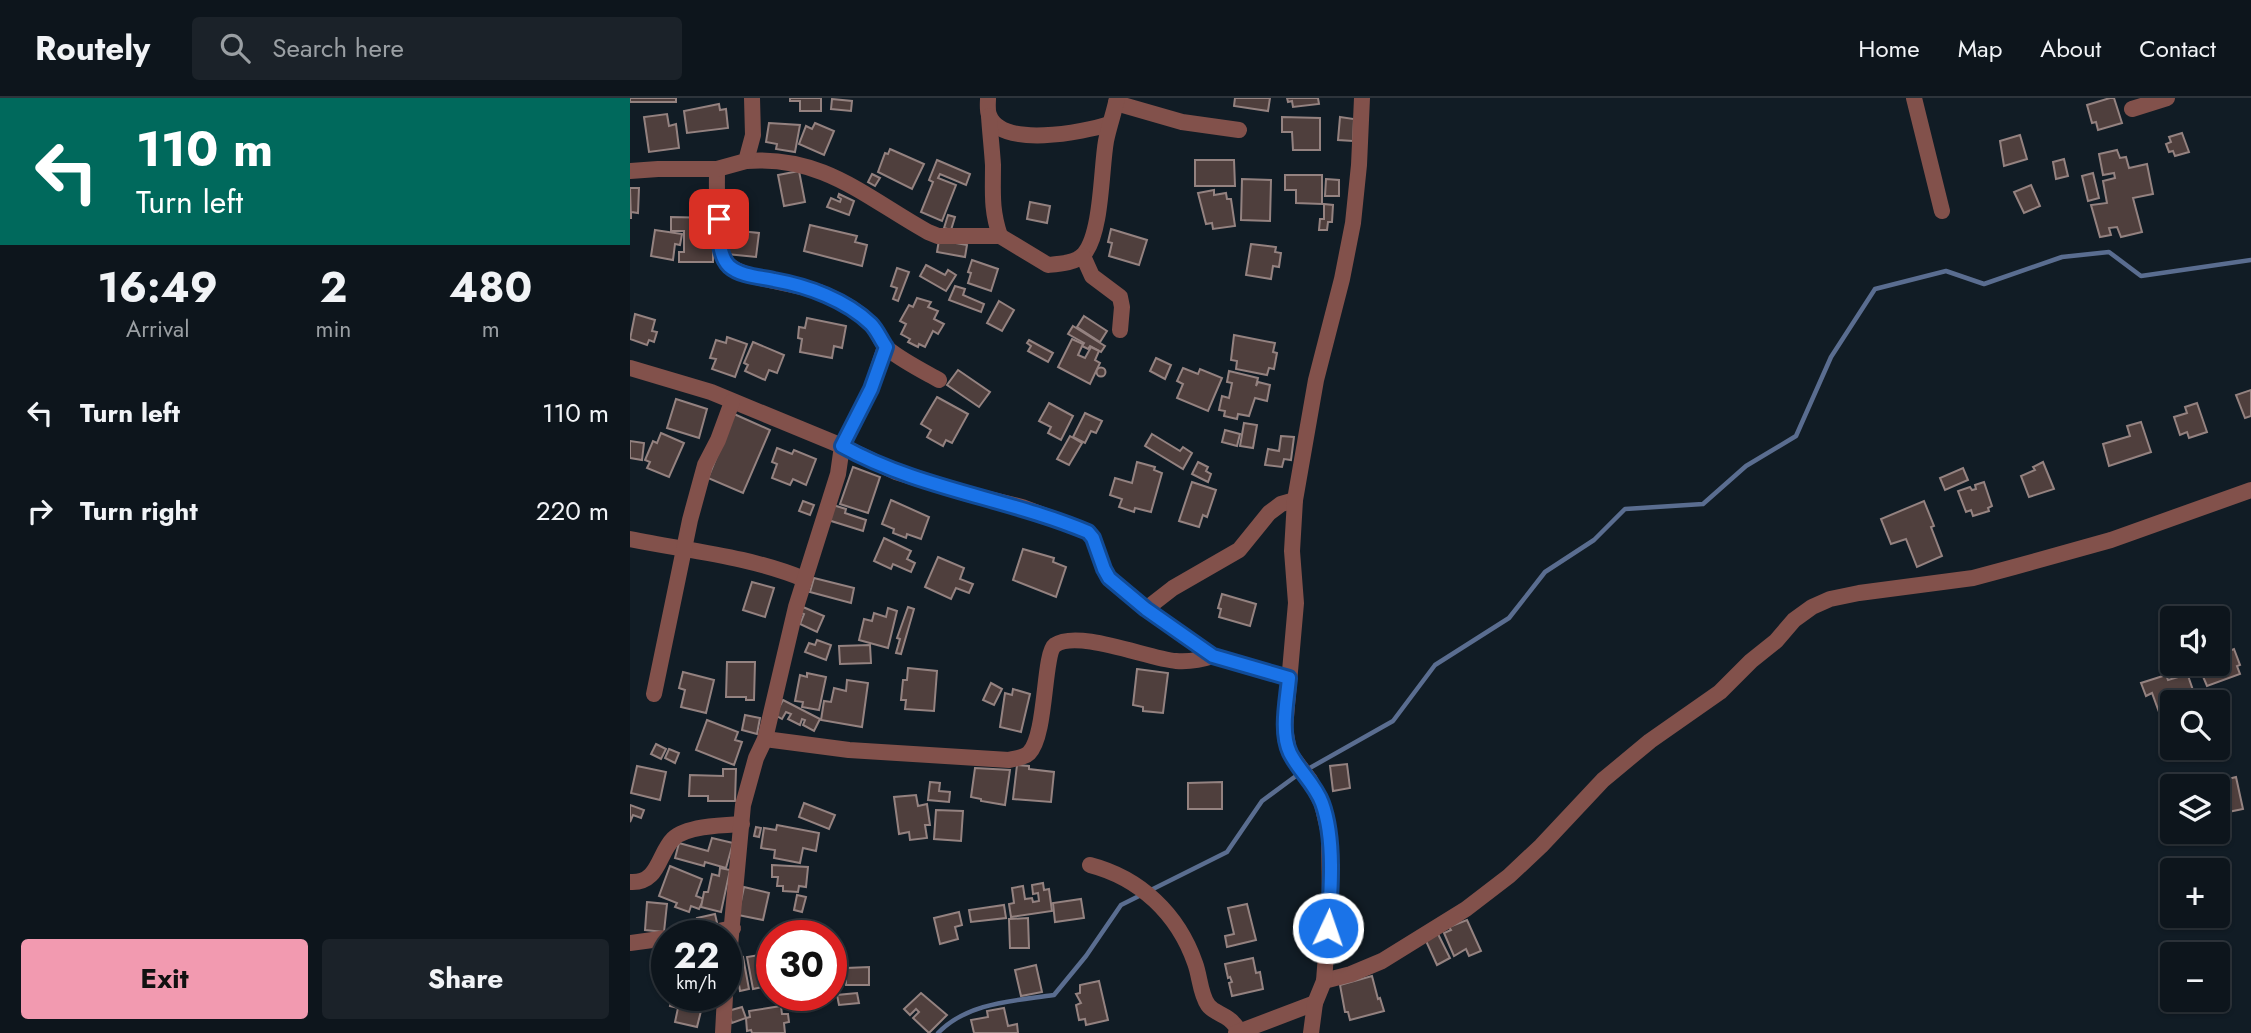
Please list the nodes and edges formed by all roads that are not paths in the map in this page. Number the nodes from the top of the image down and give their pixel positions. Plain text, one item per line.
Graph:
1 (752, 98) edge
2 (988, 98) edge
3 (1362, 98) edge
4 (1914, 98) edge
5 (2167, 98) edge
6 (1117, 100) edge
7 (2132, 109) dead end
8 (989, 116) junction
9 (1109, 124) junction
10 (1239, 130) dead end
11 (746, 161) junction
12 (717, 169) junction
13 (630, 171) edge
14 (1942, 211) dead end
15 (1000, 236) junction
16 (1083, 256) junction
17 (1120, 330) dead end
18 (886, 347) junction
19 (630, 368) edge
20 (939, 380) dead end
21 (732, 402) junction
22 (842, 446) junction
23 (2251, 489) edge
24 (1295, 500) junction
25 (630, 539) edge
26 (684, 548) junction
27 (804, 579) junction
28 (1146, 609) junction
29 (1213, 656) junction
30 (1289, 678) junction
31 (654, 694) dead end
32 (765, 739) junction
33 (742, 824) junction
34 (1090, 865) dead end
35 (630, 882) edge
36 (734, 920) edge
37 (651, 940) edge
38 (630, 943) edge
39 (1324, 981) junction
40 (1315, 1003) junction
41 (724, 1011) edge
42 (1244, 1032) edge
43 (723, 1033) edge
44 (1311, 1033) edge

1 - 11 street
2 - 8 street
3 - 24 street
4 - 14 street
5 - 7 street
6 - 9 street
6 - 10 street
8 - 9 street
8 - 15 street
9 - 16 street
11 - 12 street
11 - 15 street
12 - 13 street
12 - 18 street
15 - 16 street
16 - 17 street
18 - 20 street
18 - 22 street
19 - 21 street
21 - 22 street
21 - 26 street
22 - 27 street
22 - 28 street
23 - 39 street
24 - 28 street
24 - 30 street
25 - 26 street
26 - 27 street
26 - 31 street
27 - 32 street
28 - 29 street
29 - 30 street
29 - 32 street
30 - 39 street
32 - 33 street
33 - 35 street
33 - 36 street
34 - 42 street
37 - 38 street
39 - 40 street
40 - 42 street
40 - 44 street
41 - 43 street

